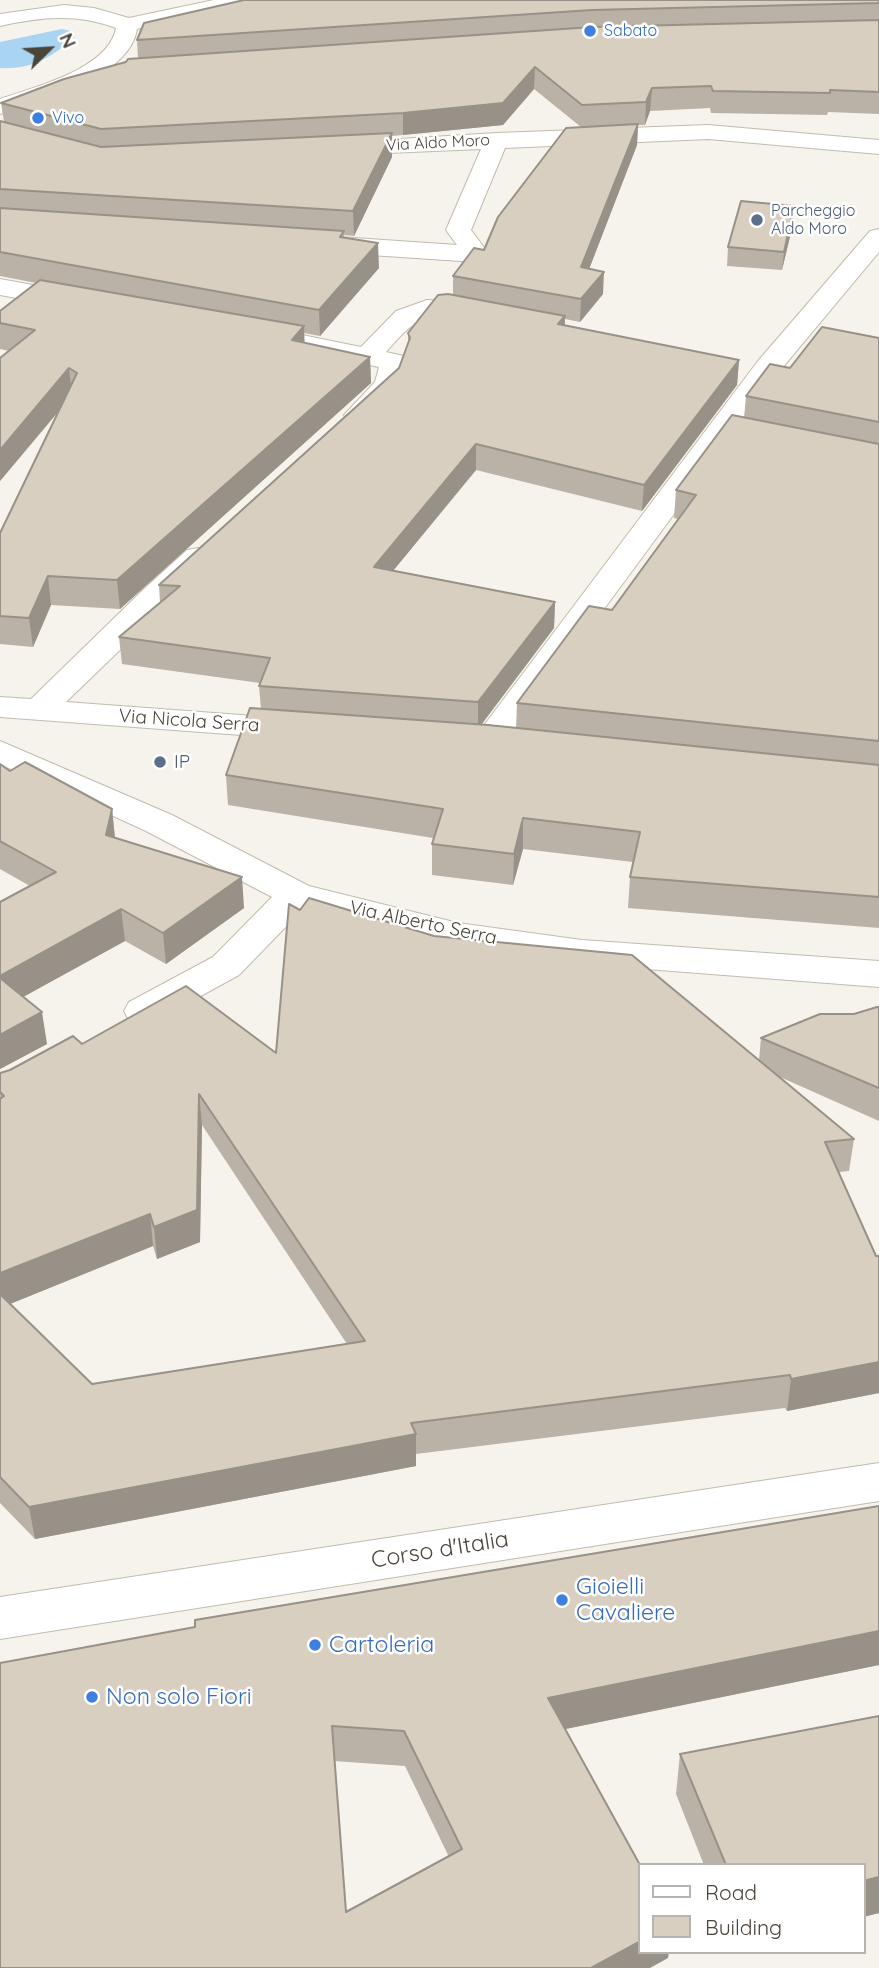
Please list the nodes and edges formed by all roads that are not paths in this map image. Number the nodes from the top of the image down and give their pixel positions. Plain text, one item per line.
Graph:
1 (117, 0) edge
2 (243, 0) edge
3 (96, 13) junction
4 (0, 20) edge
5 (127, 25) junction
6 (131, 71) edge
7 (89, 74) junction
8 (0, 107) edge
9 (496, 140) junction
10 (879, 148) edge
11 (325, 149) edge
12 (879, 236) edge
13 (299, 242) edge
14 (0, 287) edge
15 (108, 307) edge
16 (501, 318) edge
17 (229, 329) edge
18 (381, 358) junction
19 (338, 433) edge
20 (216, 541) edge
21 (0, 707) edge
22 (38, 711) junction
23 (326, 731) edge
24 (529, 747) edge
25 (0, 751) edge
26 (296, 894) junction
27 (879, 974) edge
28 (107, 1031) edge
29 (879, 1482) edge
30 (0, 1618) edge

1 - 3 street
2 - 5 street
3 - 4 street
3 - 5 street
5 - 7 street
6 - 7 street
7 - 8 street
9 - 10 street, Via Aldo Moro
9 - 11 street, Via Aldo Moro
9 - 13 street
12 - 24 street
14 - 15 street
16 - 18 street
17 - 18 street
18 - 19 street
20 - 22 street
21 - 22 street, Via Nicola Serra
22 - 23 street, Via Nicola Serra
25 - 26 street, Via Alberto Serra
26 - 27 street, Via Alberto Serra
26 - 28 street
29 - 30 street, Corso d'Italia

